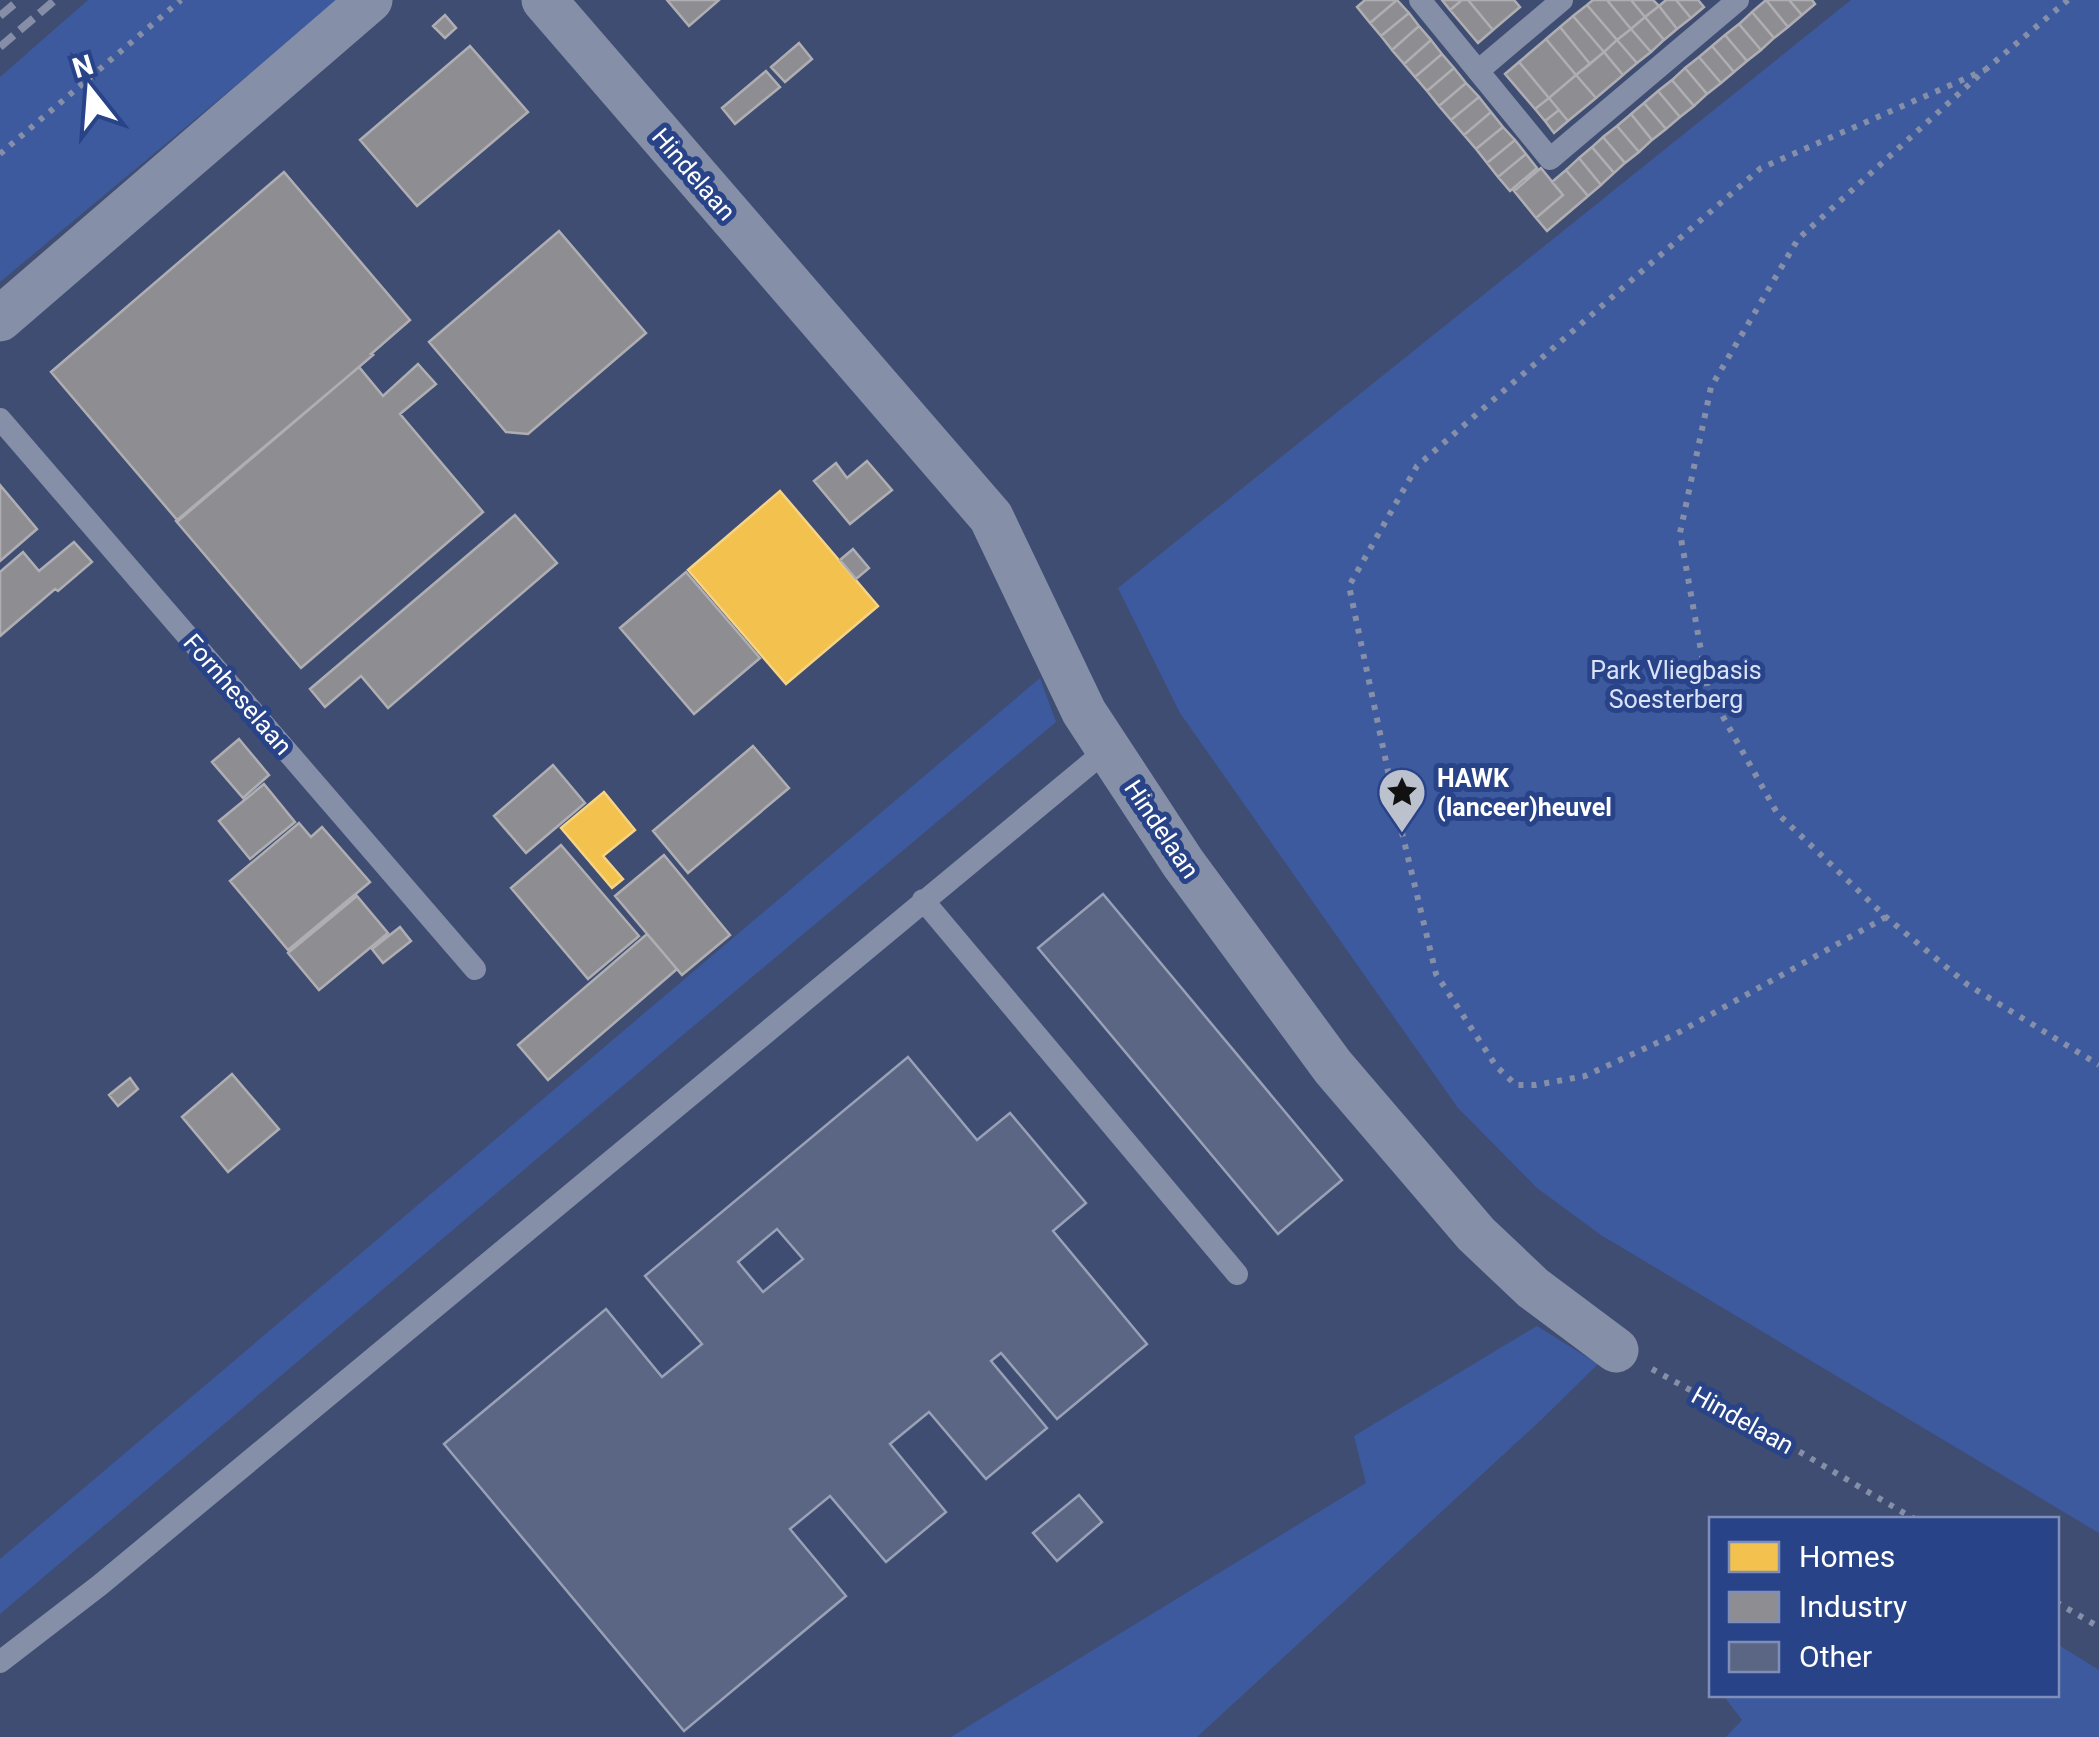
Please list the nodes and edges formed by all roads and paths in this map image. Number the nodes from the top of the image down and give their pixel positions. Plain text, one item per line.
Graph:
1 (182, 0) edge
2 (370, 0) edge
3 (544, 0) edge
4 (1420, 0) edge
5 (1562, 0) edge
6 (1738, 0) edge
7 (2068, 0) edge
8 (1984, 70) junction
9 (1478, 71) junction
10 (0, 154) edge
11 (0, 319) edge
12 (0, 419) edge
13 (1109, 748) junction
14 (923, 900) junction
15 (1886, 917) junction
16 (475, 968) dead end
17 (2099, 1066) edge
18 (1237, 1274) dead end
19 (1616, 1350) joint
20 (1911, 1517) edge
21 (2059, 1604) edge
22 (2099, 1626) edge
23 (0, 1662) edge

1 - 10 path
2 - 11 street
3 - 13 street, Hindelaan
4 - 9 lane
5 - 9 lane
6 - 9 lane
7 - 8 path
8 - 15 path
8 - 15 path
12 - 16 lane, Fornheselaan
13 - 14 lane
13 - 19 street, Hindelaan
14 - 18 lane
14 - 23 lane
15 - 17 path
19 - 20 path, Hindelaan
21 - 22 path

